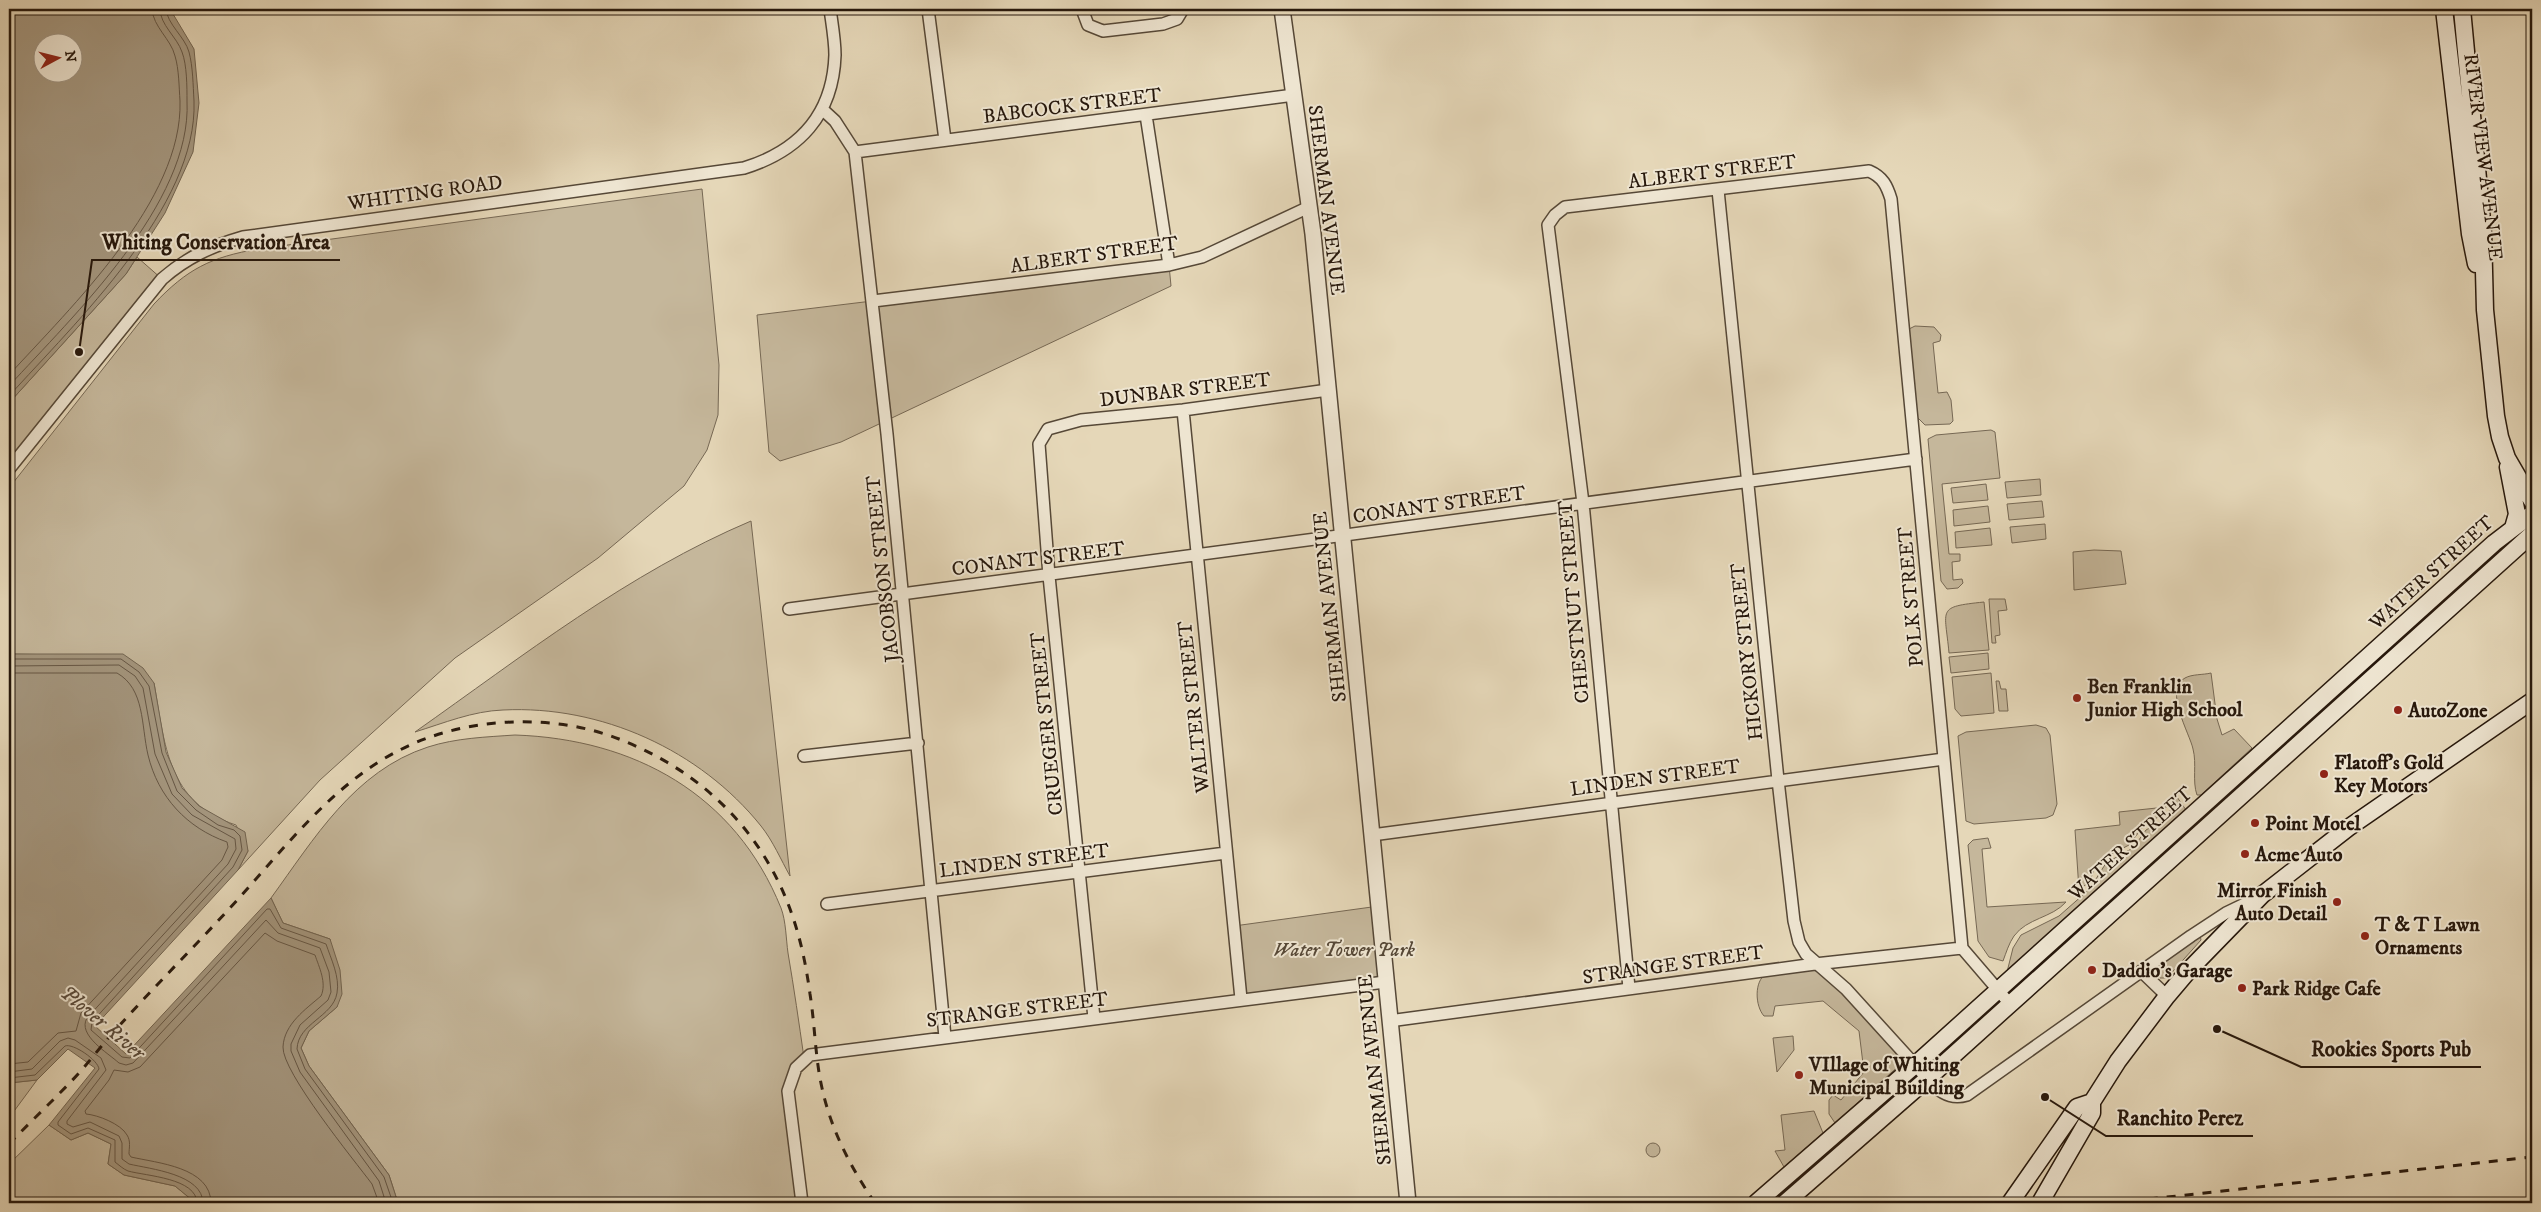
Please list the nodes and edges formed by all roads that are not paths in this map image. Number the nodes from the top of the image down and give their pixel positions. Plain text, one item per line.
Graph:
1 (830, 9) edge
2 (928, 9) edge
3 (1082, 9) edge
4 (1183, 9) edge
5 (1282, 9) edge
6 (2444, 9) edge
7 (2462, 9) edge
8 (1294, 95) junction
9 (822, 109) junction
10 (1146, 115) junction
11 (945, 140) junction
12 (855, 152) junction
13 (1876, 174) joint
14 (1718, 190) junction
15 (1309, 206) junction
16 (1555, 215) joint
17 (1169, 265) junction
18 (873, 302) junction
19 (2486, 310) junction
20 (1328, 390) junction
21 (1183, 410) junction
22 (1048, 429) joint
23 (1916, 458) junction
24 (2507, 458) junction
25 (9, 469) edge
26 (1748, 482) junction
27 (2532, 483) edge
28 (2532, 501) edge
29 (1583, 503) junction
30 (2532, 514) edge
31 (2513, 528) junction
32 (2532, 534) edge
33 (1342, 536) junction
34 (1196, 556) junction
35 (1049, 576) junction
36 (903, 595) junction
37 (788, 609) dead end
38 (2532, 701) edge
39 (918, 743) junction
40 (804, 756) dead end
41 (1944, 759) junction
42 (1778, 780) junction
43 (1610, 802) junction
44 (1372, 835) junction
45 (1226, 853) junction
46 (1080, 871) junction
47 (932, 890) junction
48 (2262, 895) junction
49 (827, 904) dead end
50 (1962, 948) junction
51 (1815, 964) junction
52 (2140, 971) junction
53 (1385, 982) junction
54 (1629, 988) junction
55 (1998, 991) junction
56 (2167, 996) junction
57 (1241, 999) junction
58 (2010, 1004) junction
59 (1094, 1018) junction
60 (1389, 1021) junction
61 (945, 1037) junction
62 (1915, 1066) junction
63 (1927, 1079) junction
64 (2092, 1102) junction
65 (802, 1203) edge
66 (1408, 1203) edge
67 (1756, 1203) edge
68 (1785, 1203) edge
69 (2010, 1203) edge
70 (2040, 1203) edge

1 - 9 street, WHITING ROAD
2 - 11 street
3 - 4 street
5 - 8 street, SHERMAN AVENUE
6 - 19 main road, RIVER VIEW AVENUE
7 - 19 main road, RIVER VIEW AVENUE
8 - 10 street, BABCOCK STREET
8 - 15 street, SHERMAN AVENUE
9 - 12 street, JACOBSON STREET
9 - 25 street, WHITING ROAD
10 - 11 street, BABCOCK STREET
10 - 17 street
11 - 12 street, BABCOCK STREET
12 - 18 street, JACOBSON STREET
13 - 14 street, ALBERT STREET
13 - 23 street, POLK STREET
14 - 16 street, ALBERT STREET
14 - 26 street, HICKORY STREET
15 - 17 street, ALBERT STREET
15 - 20 street, SHERMAN AVENUE
16 - 29 street, CHESTNUT STREET
17 - 18 street, ALBERT STREET
18 - 36 street, JACOBSON STREET
19 - 24 main road, RIVER VIEW AVENUE
20 - 21 street, DUNBAR STREET
20 - 33 street, SHERMAN AVENUE
21 - 22 street, DUNBAR STREET
21 - 34 street, WALTER STREET
22 - 35 street, CRUEGER STREET
23 - 26 street, CONANT STREET
23 - 41 street, POLK STREET
24 - 27 main road
24 - 28 main road, RIVER VIEW AVENUE
24 - 31 main road
26 - 29 street, CONANT STREET
26 - 42 street, HICKORY STREET
29 - 33 street, CONANT STREET
29 - 43 street, CHESTNUT STREET
30 - 31 main road, WATER STREET
31 - 55 main road, WATER STREET
32 - 58 main road, WATER STREET
33 - 34 street, CONANT STREET
33 - 44 street, SHERMAN AVENUE
34 - 35 street, CONANT STREET
34 - 45 street, WALTER STREET
35 - 36 street, CONANT STREET
35 - 46 street, CRUEGER STREET
36 - 37 street, CONANT STREET
36 - 39 street, JACOBSON STREET
38 - 48 main road
39 - 40 street
39 - 47 street, JACOBSON STREET
41 - 42 street, LINDEN STREET
41 - 50 street, POLK STREET
42 - 43 street, LINDEN STREET
42 - 51 street, HICKORY STREET
43 - 44 street, LINDEN STREET
43 - 54 street, CHESTNUT STREET
44 - 53 street, SHERMAN AVENUE
45 - 46 street, LINDEN STREET
45 - 57 street, WALTER STREET
46 - 47 street, LINDEN STREET
46 - 59 street, CRUEGER STREET
47 - 49 street, LINDEN STREET
47 - 61 street, JACOBSON STREET
48 - 52 street, HICKORY STREET
48 - 56 main road
50 - 51 street, STRANGE STREET
50 - 55 street
51 - 54 street, STRANGE STREET
51 - 62 street, HICKORY STREET
52 - 56 street
52 - 63 street, HICKORY STREET
53 - 57 street, STRANGE STREET
53 - 60 street, SHERMAN AVENUE
54 - 60 street, STRANGE STREET
55 - 58 street
55 - 62 main road, WATER STREET
56 - 64 main road
57 - 59 street, STRANGE STREET
58 - 63 main road, WATER STREET
59 - 61 street, STRANGE STREET
60 - 66 street, SHERMAN AVENUE
61 - 65 street, STRANGE STREET
62 - 63 street, HICKORY STREET
62 - 67 main road, WATER STREET
63 - 68 main road, WATER STREET
64 - 69 main road
64 - 70 main road

